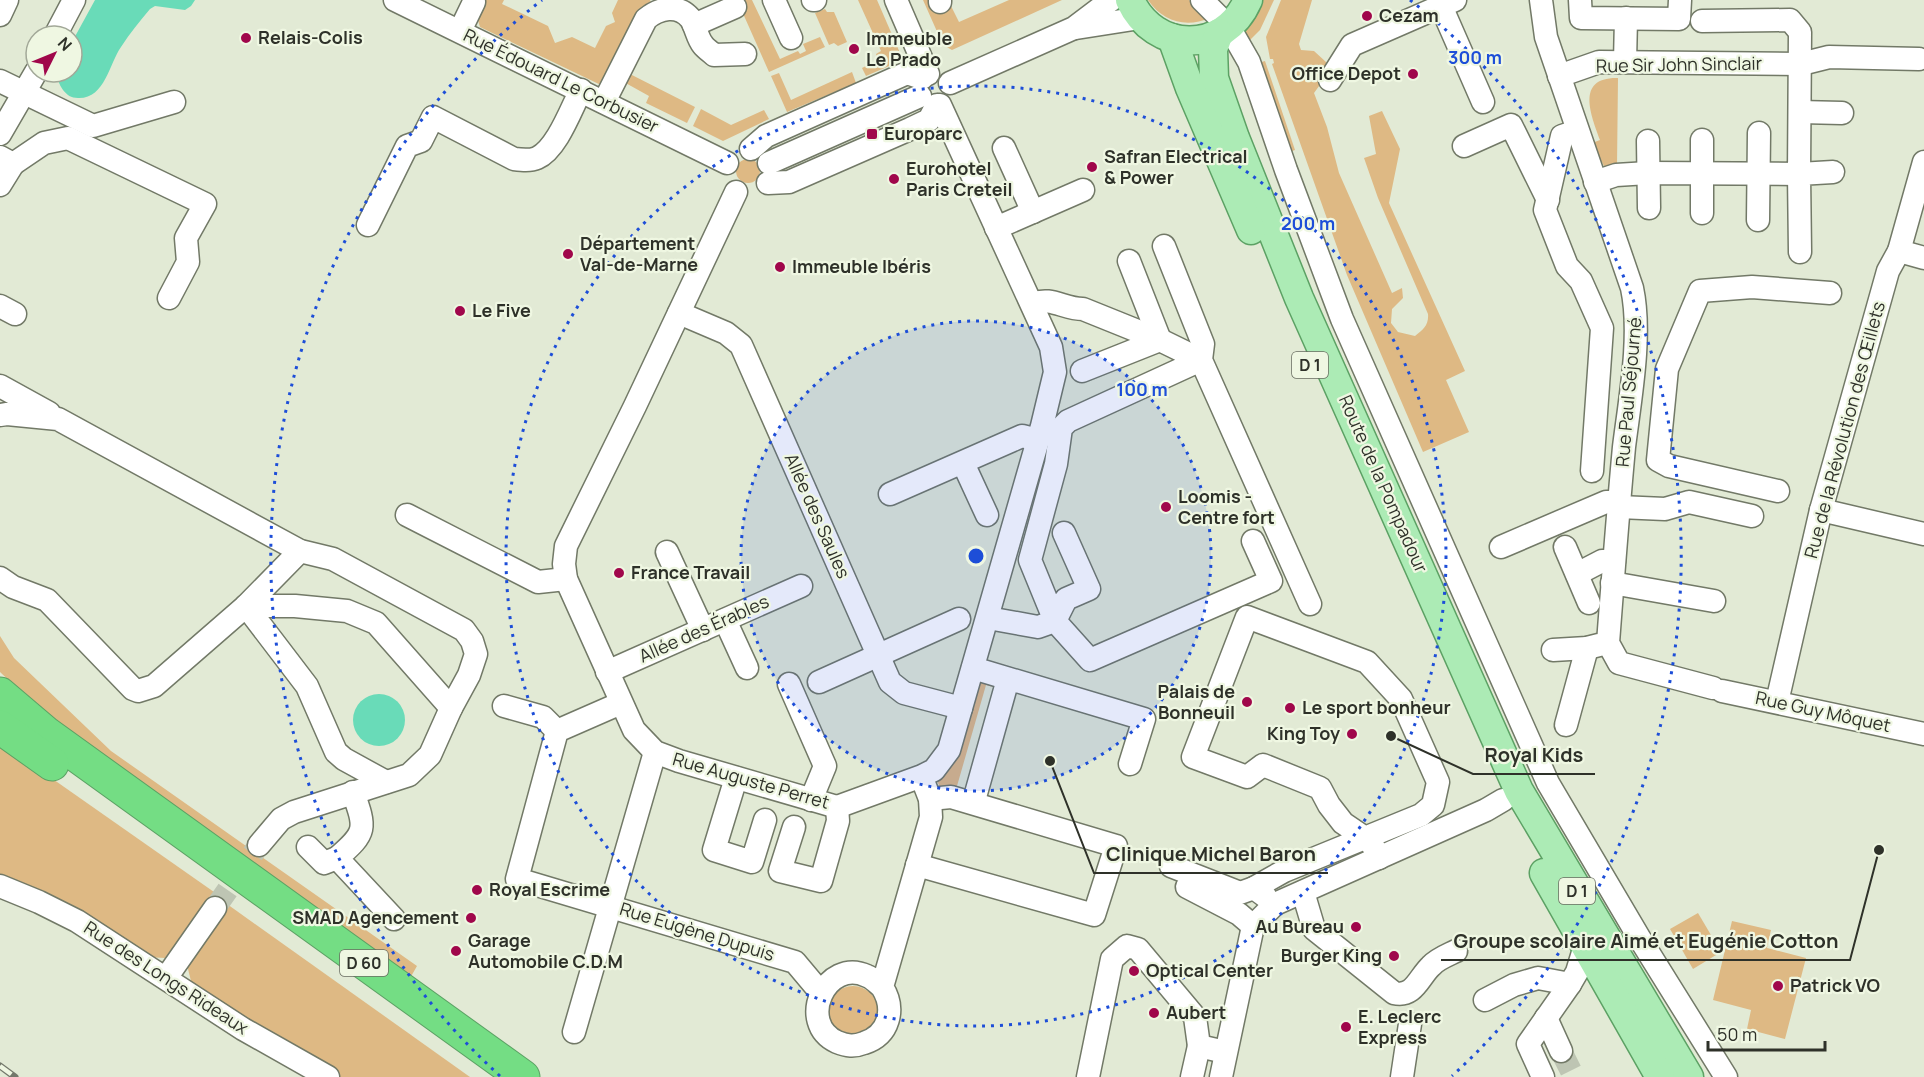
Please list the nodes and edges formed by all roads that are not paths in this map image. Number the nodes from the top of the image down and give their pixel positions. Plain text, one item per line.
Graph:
1 (7, 0) edge
2 (74, 0) edge
3 (395, 0) edge
4 (774, 0) edge
5 (896, 0) edge
6 (1111, 0) edge
7 (1202, 0) edge
8 (1248, 0) edge
9 (1541, 0) edge
10 (1580, 0) edge
11 (1680, 0) edge
12 (474, 2) dead end
13 (1448, 3) edge
14 (735, 7) dead end
15 (1135, 9) edge
16 (0, 15) edge
17 (1626, 18) junction
18 (1702, 21) dead end
19 (61, 24) edge
20 (694, 26) junction
21 (1074, 28) junction
22 (1224, 30) junction
23 (460, 31) junction
24 (791, 38) dead end
25 (1172, 38) junction
26 (746, 54) dead end
27 (1919, 59) dead end
28 (1625, 62) junction
29 (1801, 64) junction
30 (1559, 76) junction
31 (1330, 80) dead end
32 (0, 81) edge
33 (29, 84) edge
34 (580, 90) junction
35 (929, 92) junction
36 (24, 94) junction
37 (174, 102) dead end
38 (604, 102) junction
39 (1483, 102) dead end
40 (1800, 112) junction
41 (1842, 113) dead end
42 (1576, 131) junction
43 (1760, 133) dead end
44 (0, 134) edge
45 (1702, 140) dead end
46 (1648, 141) dead end
47 (1464, 146) dead end
48 (1004, 148) dead end
49 (6, 160) edge
50 (1924, 162) edge
51 (727, 163) junction
52 (763, 165) junction
53 (1833, 172) dead end
54 (1648, 173) junction
55 (1702, 174) junction
56 (1759, 174) junction
57 (1799, 174) junction
58 (1595, 182) junction
59 (0, 185) edge
60 (1083, 190) dead end
61 (736, 192) junction
62 (1548, 200) junction
63 (1649, 208) dead end
64 (1033, 212) junction
65 (1702, 213) dead end
66 (1758, 220) dead end
67 (368, 225) dead end
68 (996, 228) junction
69 (1164, 246) dead end
70 (1899, 251) junction
71 (1800, 252) dead end
72 (1924, 258) edge
73 (1129, 261) dead end
74 (1830, 293) dead end
75 (169, 298) dead end
76 (1030, 300) junction
77 (679, 313) junction
78 (1160, 340) junction
79 (1201, 360) junction
80 (1633, 368) junction
81 (1667, 369) junction
82 (1083, 371) dead end
83 (0, 386) edge
84 (0, 415) edge
85 (58, 419) junction
86 (1038, 440) junction
87 (1593, 444) junction
88 (1625, 444) junction
89 (963, 463) junction
90 (1592, 471) dead end
91 (1778, 491) dead end
92 (890, 494) dead end
93 (1619, 505) junction
94 (1821, 510) junction
95 (987, 515) dead end
96 (407, 516) dead end
97 (1752, 516) dead end
98 (1064, 533) dead end
99 (1924, 534) edge
100 (1253, 541) dead end
101 (1501, 547) dead end
102 (1565, 547) dead end
103 (300, 550) junction
104 (667, 552) dead end
105 (1613, 572) junction
106 (1576, 574) junction
107 (0, 578) edge
108 (566, 579) junction
109 (801, 586) dead end
110 (1714, 601) dead end
111 (1589, 603) dead end
112 (1310, 604) dead end
113 (246, 606) junction
114 (988, 618) junction
115 (959, 619) dead end
116 (725, 620) junction
117 (1055, 621) junction
118 (703, 630) junction
119 (1597, 645) junction
120 (1553, 650) dead end
121 (878, 654) junction
122 (747, 668) dead end
123 (973, 668) junction
124 (607, 672) junction
125 (1008, 679) junction
126 (819, 682) dead end
127 (789, 684) dead end
128 (0, 694) edge
129 (1466, 694) junction
130 (1777, 702) junction
131 (621, 703) junction
132 (504, 706) dead end
133 (451, 708) junction
134 (961, 708) junction
135 (1566, 725) dead end
136 (0, 727) edge
137 (556, 731) junction
138 (1924, 734) edge
139 (655, 752) junction
140 (1130, 764) dead end
141 (922, 776) junction
142 (736, 778) junction
143 (386, 782) junction
144 (353, 792) junction
145 (975, 797) dead end
146 (930, 799) junction
147 (811, 800) junction
148 (1503, 800) junction
149 (837, 807) junction
150 (765, 820) dead end
151 (794, 827) dead end
152 (1364, 837) junction
153 (259, 846) tunnel mouth
154 (308, 847) dead end
155 (337, 858) junction
156 (1379, 858) junction
157 (917, 865) junction
158 (0, 886) edge
159 (1254, 888) junction
160 (1303, 892) junction
161 (1275, 904) junction
162 (611, 906) junction
163 (215, 908) tunnel mouth
164 (394, 919) dead end
165 (1252, 926) junction
166 (1585, 946) junction
167 (1456, 951) dead end
168 (166, 978) junction
169 (1570, 984) junction
170 (882, 987) junction
171 (821, 993) junction
172 (1485, 1000) dead end
173 (1546, 1018) junction
174 (1410, 1024) dead end
175 (574, 1032) dead end
176 (1199, 1046) junction
177 (1561, 1051) tunnel mouth
178 (1226, 1052) junction
179 (328, 1077) edge
180 (488, 1077) edge
181 (523, 1077) edge
182 (1088, 1077) edge
183 (1192, 1077) edge
184 (1221, 1077) edge
185 (1402, 1077) edge
186 (1543, 1077) edge
187 (1660, 1077) edge
188 (1689, 1077) edge
189 (1726, 1077) edge

1 - 16 street
2 - 19 street
3 - 23 street, Rue Édouard Le Corbusier
4 - 24 street
5 - 35 street, Rue Auguste Perret
6 - 21 street
7 - 22 street
8 - 22 main road
9 - 30 street, Rue Paul Séjourné
10 - 17 street
11 - 17 street
12 - 23 street
13 - 31 street
13 - 39 street
14 - 20 street
15 - 21 street
15 - 25 main road
17 - 28 street
18 - 29 street
20 - 26 street
20 - 38 street
21 - 35 street
22 - 25 main road
22 - 129 main road, Route de la Pompadour / D 1
22 - 189 street
23 - 34 street, Rue Édouard Le Corbusier
25 - 129 main road, Route de la Pompadour / D 1
27 - 29 street, Rue Sir John Sinclair
28 - 29 street, Rue Sir John Sinclair
28 - 30 street, Rue Sir John Sinclair
29 - 40 street
30 - 42 street, Rue Paul Séjourné
32 - 36 street
33 - 36 street
34 - 38 street, Rue Édouard Le Corbusier
34 - 67 street
35 - 52 street
35 - 52 street
35 - 68 street, Rue Auguste Perret
36 - 37 street
36 - 44 street
38 - 51 street, Rue Édouard Le Corbusier
40 - 41 street
40 - 57 street
42 - 58 street, Rue Paul Séjourné
42 - 62 street
43 - 56 street
45 - 55 street
46 - 54 street
47 - 62 street
48 - 64 street
49 - 59 street
49 - 75 street
50 - 70 street, Rue de la Révolution des Œillets
51 - 52 street
51 - 61 street
52 - 61 street
53 - 57 street
54 - 55 street
54 - 58 street
54 - 63 street
55 - 56 street
55 - 65 street
56 - 57 street
56 - 66 street
57 - 71 street
58 - 80 street, Rue Paul Séjourné
60 - 64 street
61 - 77 street, Rue Auguste Perret
62 - 87 street
64 - 68 street
68 - 76 street, Rue Auguste Perret
69 - 79 street
70 - 72 street
70 - 94 street, Rue de la Révolution des Œillets
73 - 78 street
74 - 81 street
76 - 78 street
76 - 86 street, Rue Auguste Perret
77 - 108 street, Rue Auguste Perret
77 - 121 street, Allée des Saules
78 - 79 street
78 - 82 street
79 - 112 street
79 - 117 street
80 - 81 street
80 - 88 street, Rue Paul Séjourné
81 - 91 street
83 - 85 street
84 - 85 street
85 - 103 street
86 - 89 street
86 - 114 street, Rue Auguste Perret
87 - 88 street
87 - 90 street
88 - 93 street, Rue Paul Séjourné
89 - 92 street
89 - 95 street
93 - 97 street
93 - 101 street
93 - 105 street, Rue Paul Séjourné
94 - 99 street
94 - 130 street, Rue de la Révolution des Œillets
96 - 108 street
98 - 117 street
100 - 117 street
102 - 106 street
103 - 113 street
103 - 133 street
104 - 118 street
105 - 106 street
105 - 110 street
105 - 119 street, Rue Paul Séjourné
106 - 111 street
107 - 113 street
108 - 124 street, Rue Auguste Perret
109 - 116 street, Allée des Érables
113 - 133 street
113 - 143 street
114 - 117 street
114 - 123 street, Rue Auguste Perret
115 - 121 street
116 - 118 street, Allée des Érables
116 - 122 street
118 - 124 street, Allée des Érables
119 - 120 street
119 - 130 street, Rue Guy Môquet
119 - 135 street, Rue Paul Séjourné
121 - 126 street
121 - 134 street, Allée des Saules
123 - 125 street
123 - 134 street, Rue Auguste Perret
124 - 131 street, Rue Auguste Perret
125 - 140 street
125 - 145 street
127 - 147 street
128 - 181 highway, D 60
129 - 148 main road, D 1
129 - 188 main road, D 1
130 - 138 street, Rue Guy Môquet
131 - 137 street
131 - 139 street, Rue Auguste Perret
132 - 137 street
133 - 143 street
134 - 141 street, Rue Auguste Perret
136 - 180 highway, D 60
137 - 162 street
139 - 142 street, Rue Auguste Perret
139 - 162 street, Rue Eugène Dupuis
141 - 146 street
141 - 149 street, Rue Auguste Perret
142 - 147 street, Rue Auguste Perret
142 - 150 street
143 - 144 street
144 - 153 street
144 - 155 street
146 - 157 street
146 - 157 street
147 - 149 street, Rue Auguste Perret
148 - 156 street
148 - 166 main road, D 1
149 - 151 street
152 - 152 street
152 - 156 street
152 - 159 street
154 - 155 street
155 - 164 street
156 - 160 street
157 - 170 street
158 - 168 street, Rue des Longs Rideaux
159 - 161 street
159 - 165 street
160 - 161 street
160 - 167 street
161 - 165 street
162 - 171 street, Rue Eugène Dupuis
162 - 175 street
163 - 168 street
165 - 178 street
166 - 169 street
166 - 187 main road, D 1
168 - 179 street, Rue des Longs Rideaux
169 - 172 street
169 - 173 street
170 - 171 street
170 - 171 street
173 - 177 street
173 - 186 street
174 - 185 street
176 - 178 street
176 - 182 street
176 - 183 street
178 - 184 street

